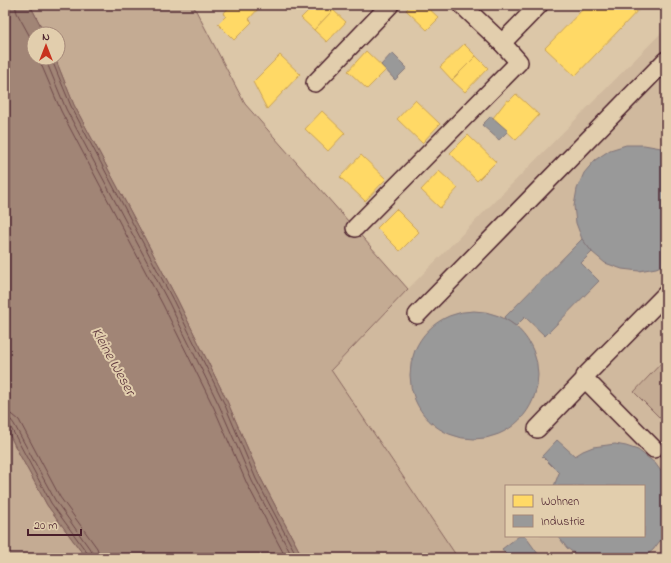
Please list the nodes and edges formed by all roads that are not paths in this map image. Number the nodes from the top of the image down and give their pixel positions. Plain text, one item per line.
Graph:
1 (390, 5) edge
2 (462, 5) edge
3 (539, 5) edge
4 (502, 43) junction
5 (666, 60) edge
6 (315, 83) dead end
7 (355, 228) dead end
8 (666, 294) edge
9 (417, 315) dead end
10 (585, 379) junction
11 (537, 429) dead end
12 (654, 448) dead end

1 - 6 street
2 - 4 street
3 - 4 street
4 - 7 street
5 - 9 street
8 - 10 street
10 - 11 street
10 - 12 street

